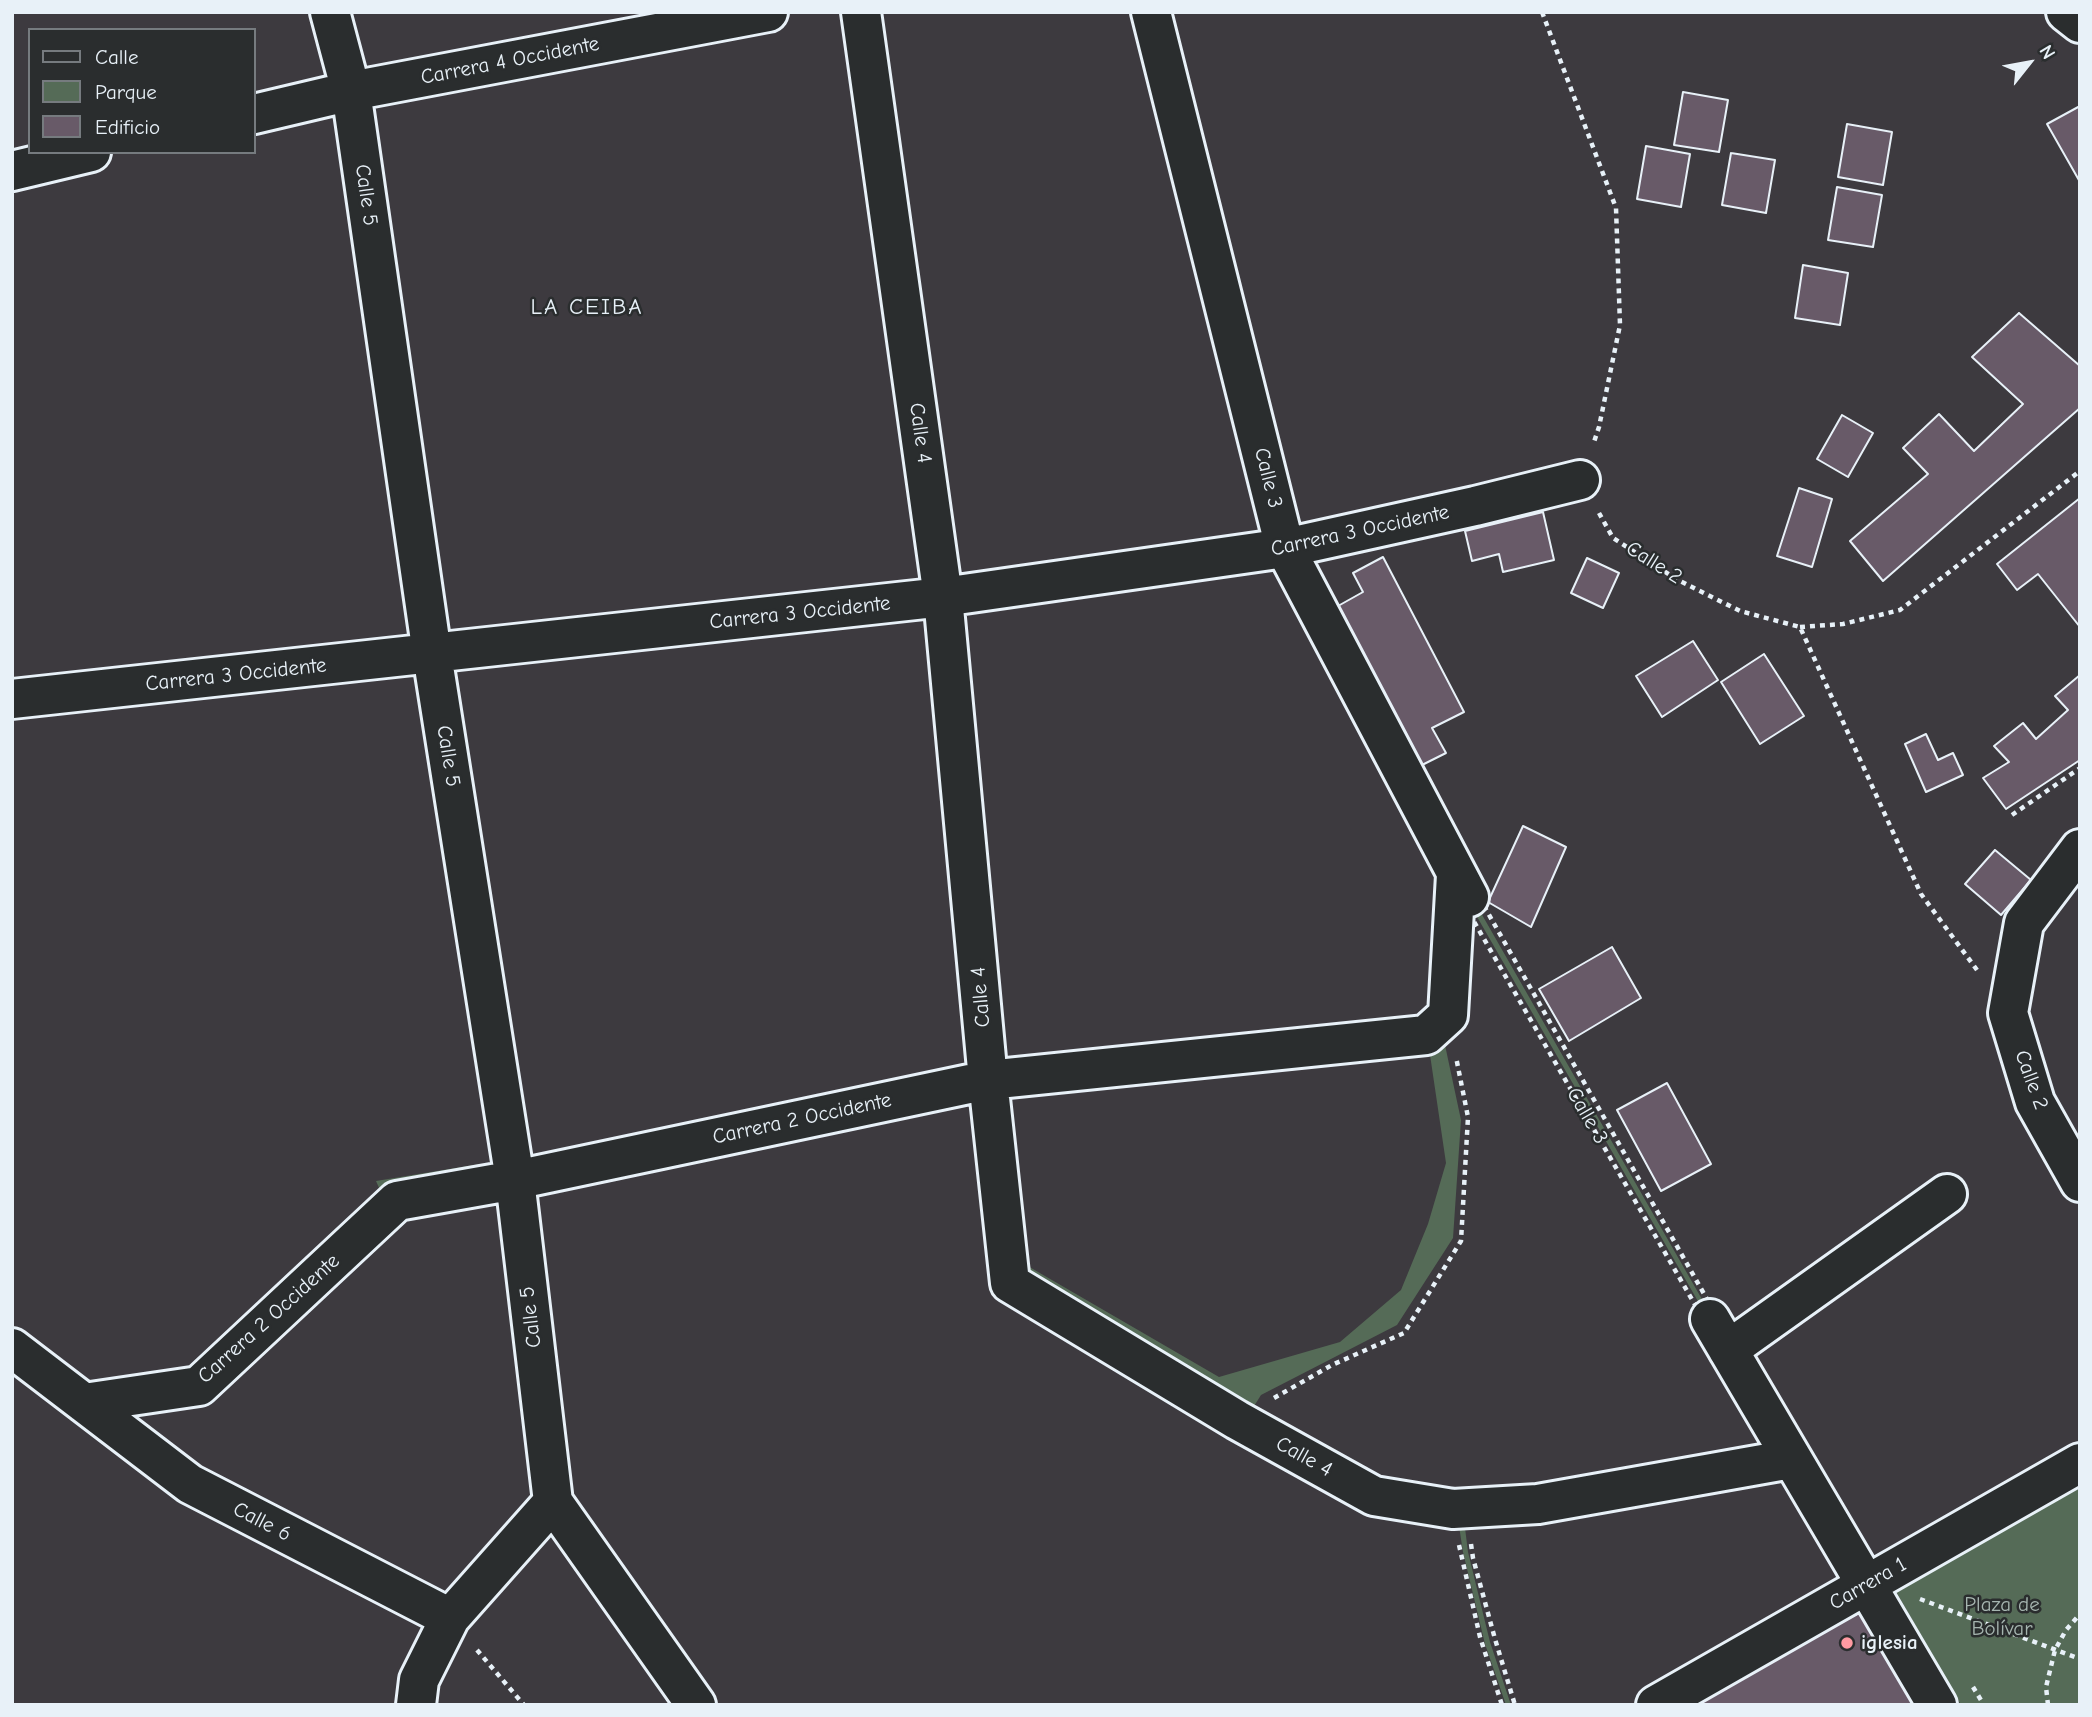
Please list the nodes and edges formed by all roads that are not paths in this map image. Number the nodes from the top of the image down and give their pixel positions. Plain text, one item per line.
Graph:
1 (330, 12) edge
2 (768, 12) edge
3 (861, 12) edge
4 (1151, 12) edge
5 (2066, 12) edge
6 (2080, 23) edge
7 (351, 91) junction
8 (256, 114) edge
9 (83, 154) edge
10 (12, 171) edge
11 (1580, 480) road end
12 (1285, 548) junction
13 (943, 597) junction
14 (432, 654) junction
15 (12, 699) edge
16 (2080, 849) edge
17 (1456, 875) junction
18 (1477, 909) road end
19 (988, 1080) junction
20 (516, 1180) junction
21 (2080, 1182) edge
22 (1947, 1195) dead end
23 (12, 1348) edge
24 (84, 1402) junction
25 (1791, 1459) junction
26 (2080, 1463) edge
27 (553, 1502) junction
28 (1867, 1584) junction
29 (450, 1618) junction
30 (416, 1705) edge
31 (696, 1705) edge
32 (1656, 1705) edge
33 (1937, 1705) edge

1 - 7 street, Calle 5
2 - 7 street, Carrera 4 Occidente
3 - 13 street, Calle 4
4 - 12 street, Calle 3
5 - 6 street
7 - 8 street, Carrera 4 Occidente
7 - 14 street, Calle 5
9 - 10 street
11 - 12 street, Carrera 3 Occidente
12 - 13 street, Carrera 3 Occidente
12 - 17 street, Calle 3
13 - 14 street, Carrera 3 Occidente
13 - 19 street, Calle 4
14 - 15 street, Carrera 3 Occidente
14 - 20 street, Calle 5
16 - 21 street, Calle 2
17 - 18 street, Calle 3
17 - 19 street, Carrera 2 Occidente
19 - 20 street, Carrera 2 Occidente
19 - 25 street, Calle 4
20 - 24 street, Carrera 2 Occidente
20 - 27 street, Calle 5
22 - 25 street
23 - 24 street, Calle 6
24 - 29 street, Calle 6
25 - 28 street
26 - 28 street, Carrera 1
27 - 29 street
27 - 31 street, Calle 5
28 - 32 street, Carrera 1
28 - 33 street
29 - 30 street

